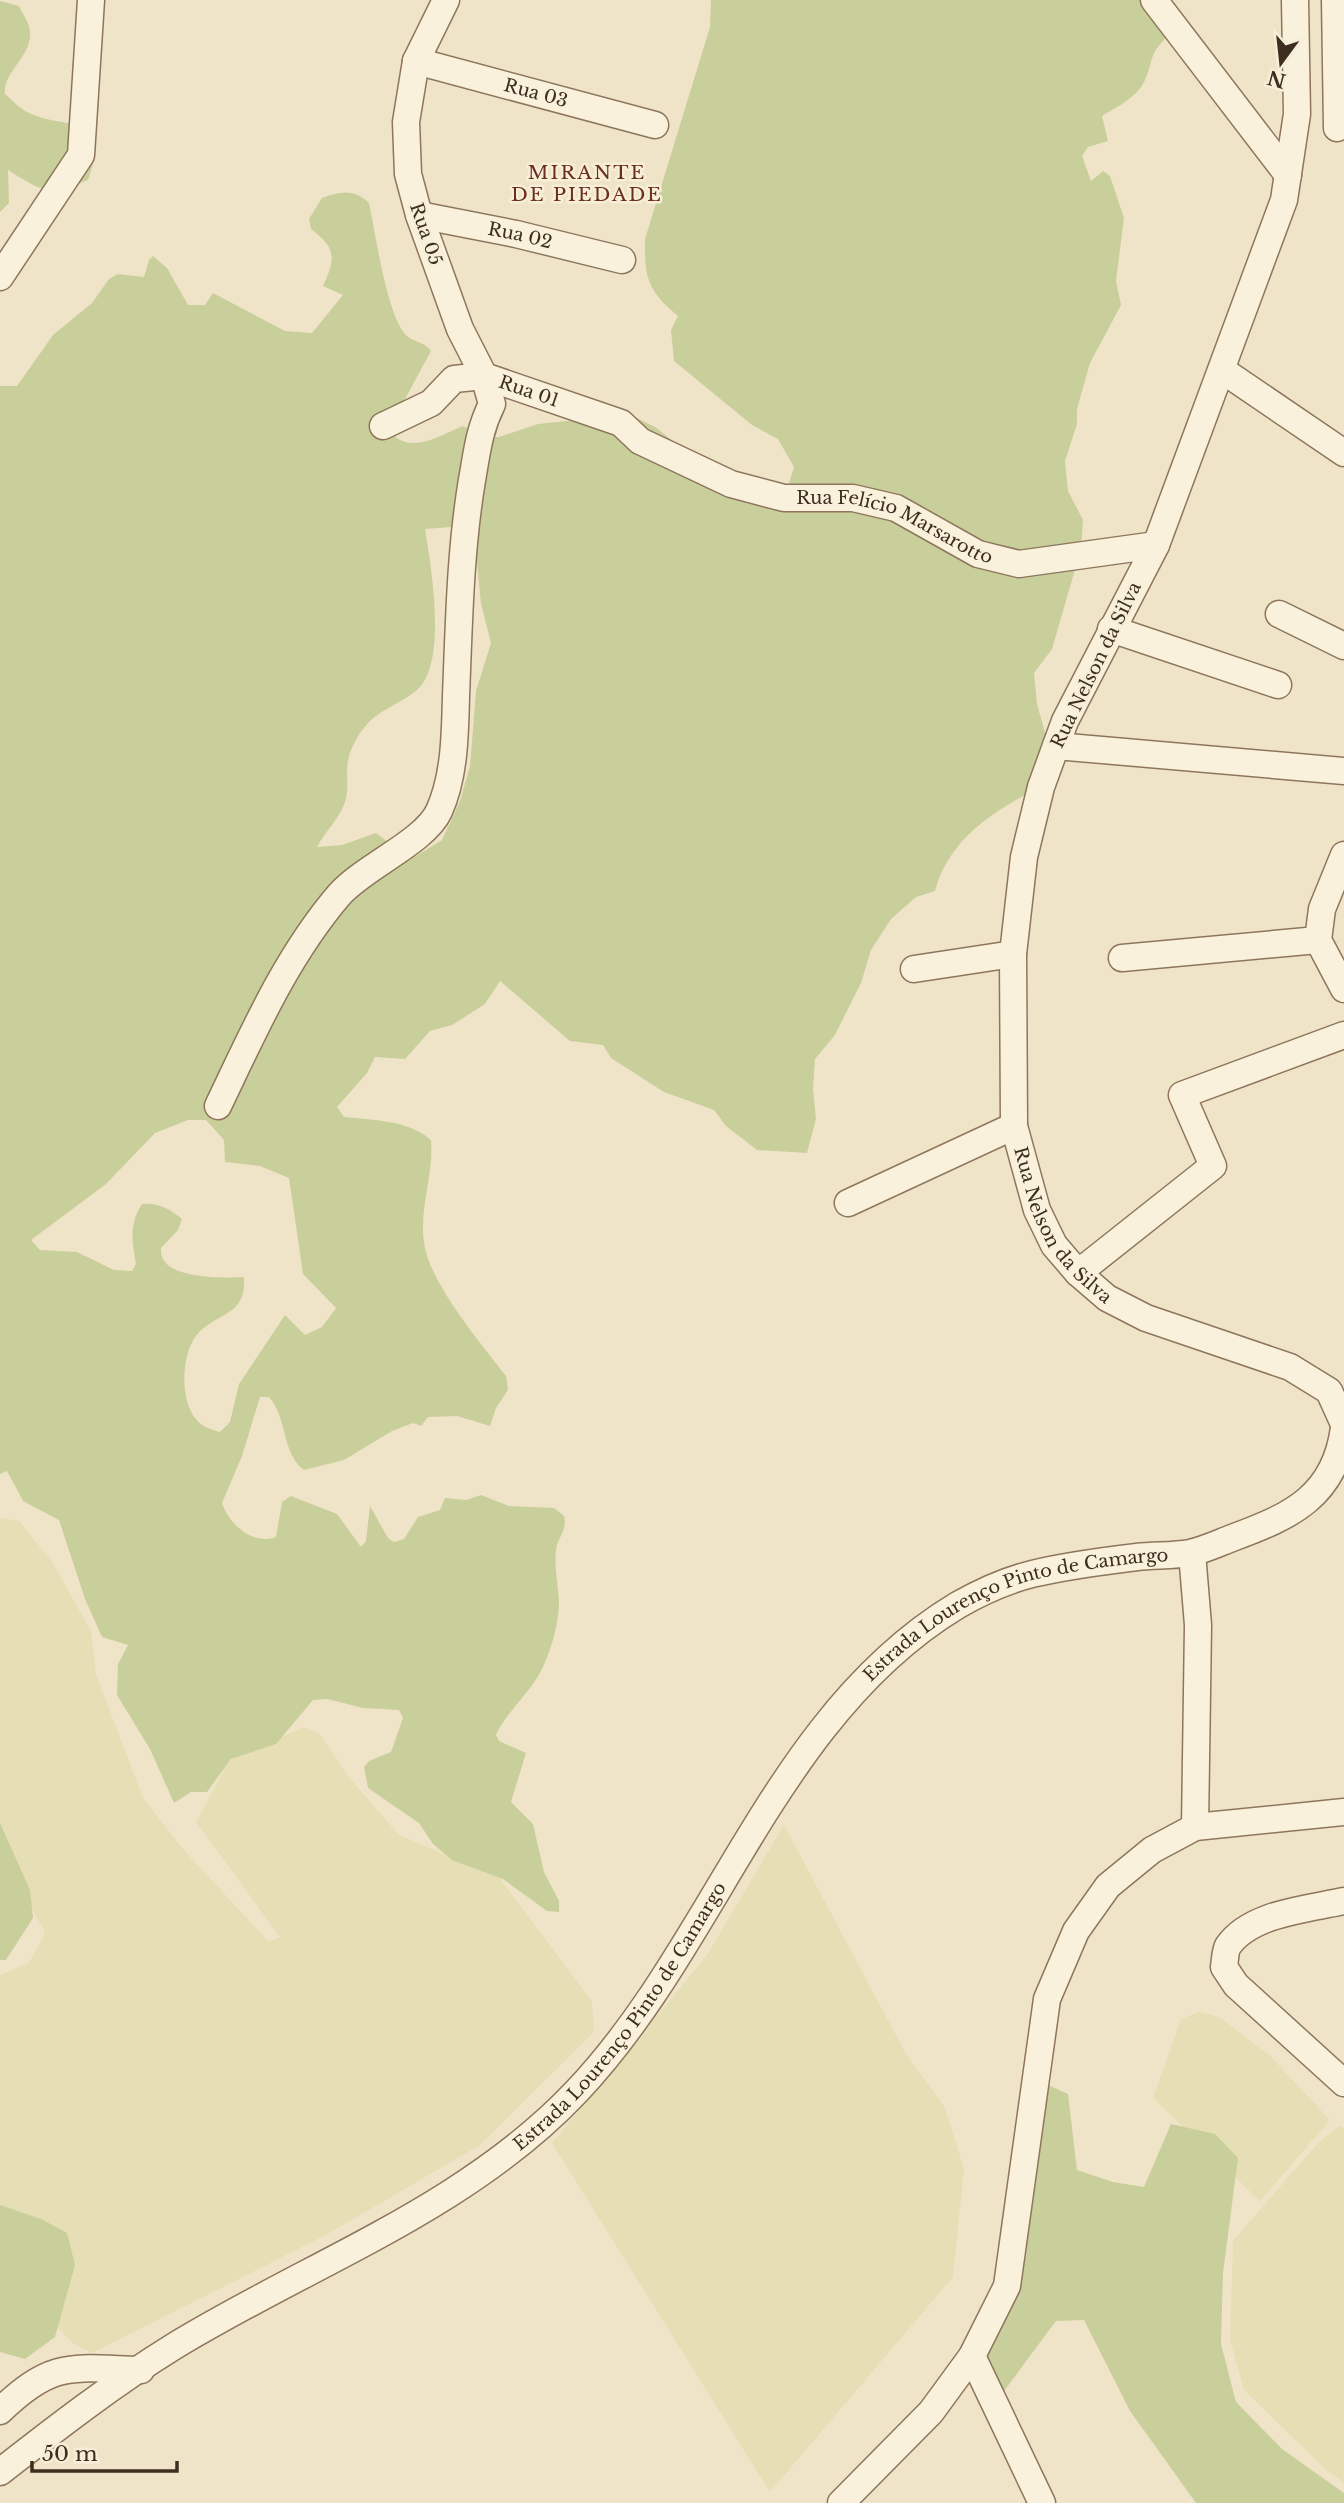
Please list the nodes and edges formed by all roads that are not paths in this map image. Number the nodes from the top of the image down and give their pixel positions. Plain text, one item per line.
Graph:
1 (91, 0) edge
2 (446, 0) edge
3 (1154, 0) edge
4 (1295, 0) edge
5 (1335, 0) edge
6 (416, 61) junction
7 (655, 125) dead end
8 (1338, 128) dead end
9 (1288, 175) junction
10 (419, 215) junction
11 (622, 260) dead end
12 (0, 277) edge
13 (1222, 370) junction
14 (484, 376) junction
15 (383, 426) dead end
16 (640, 441) joint
17 (1344, 453) edge
18 (1156, 545) junction
19 (1279, 614) dead end
20 (1111, 629) junction
21 (1344, 646) edge
22 (1278, 685) dead end
23 (1056, 747) junction
24 (1344, 771) edge
25 (1344, 855) edge
26 (1318, 940) junction
27 (1013, 954) junction
28 (1122, 958) dead end
29 (915, 969) dead end
30 (1344, 989) edge
31 (1344, 1035) edge
32 (218, 1106) dead end
33 (1014, 1126) junction
34 (848, 1203) dead end
35 (1079, 1273) junction
36 (1344, 1426) edge
37 (1192, 1553) junction
38 (1344, 1812) edge
39 (1195, 1827) junction
40 (1344, 1901) edge
41 (1344, 2083) edge
42 (972, 2356) junction
43 (141, 2370) junction
44 (0, 2411) edge
45 (0, 2472) edge
46 (841, 2503) edge
47 (1042, 2503) edge

1 - 12 street
2 - 6 street, Rua 05
3 - 9 street
4 - 9 street, Rua Nelson da Silva
5 - 8 street
6 - 7 street, Rua 03
6 - 10 street, Rua 05
9 - 13 street, Rua Nelson da Silva
10 - 11 street, Rua 02
10 - 14 street, Rua 05
13 - 17 street
13 - 18 street, Rua Nelson da Silva
14 - 15 street, Rua 01
14 - 16 street, Rua 01
14 - 32 street, Rua 05
16 - 18 street, Rua Felício Marsarotto
18 - 20 street, Rua Nelson da Silva
19 - 21 street
20 - 22 street
20 - 23 street, Rua Nelson da Silva
23 - 24 street
23 - 27 street, Rua Nelson da Silva
25 - 26 street
26 - 28 street
26 - 30 street
27 - 29 street
27 - 33 street, Rua Nelson da Silva
31 - 35 street
33 - 34 street
33 - 35 street, Rua Nelson da Silva
35 - 36 street, Rua Nelson da Silva
36 - 37 street, Rua Nelson da Silva
37 - 39 street
37 - 43 street, Estrada Lourenço Pinto de Camargo
38 - 39 street
39 - 42 street
40 - 41 street
42 - 46 street
42 - 47 street
43 - 44 street
43 - 45 street, Estrada Lourenço Pinto de Camargo

